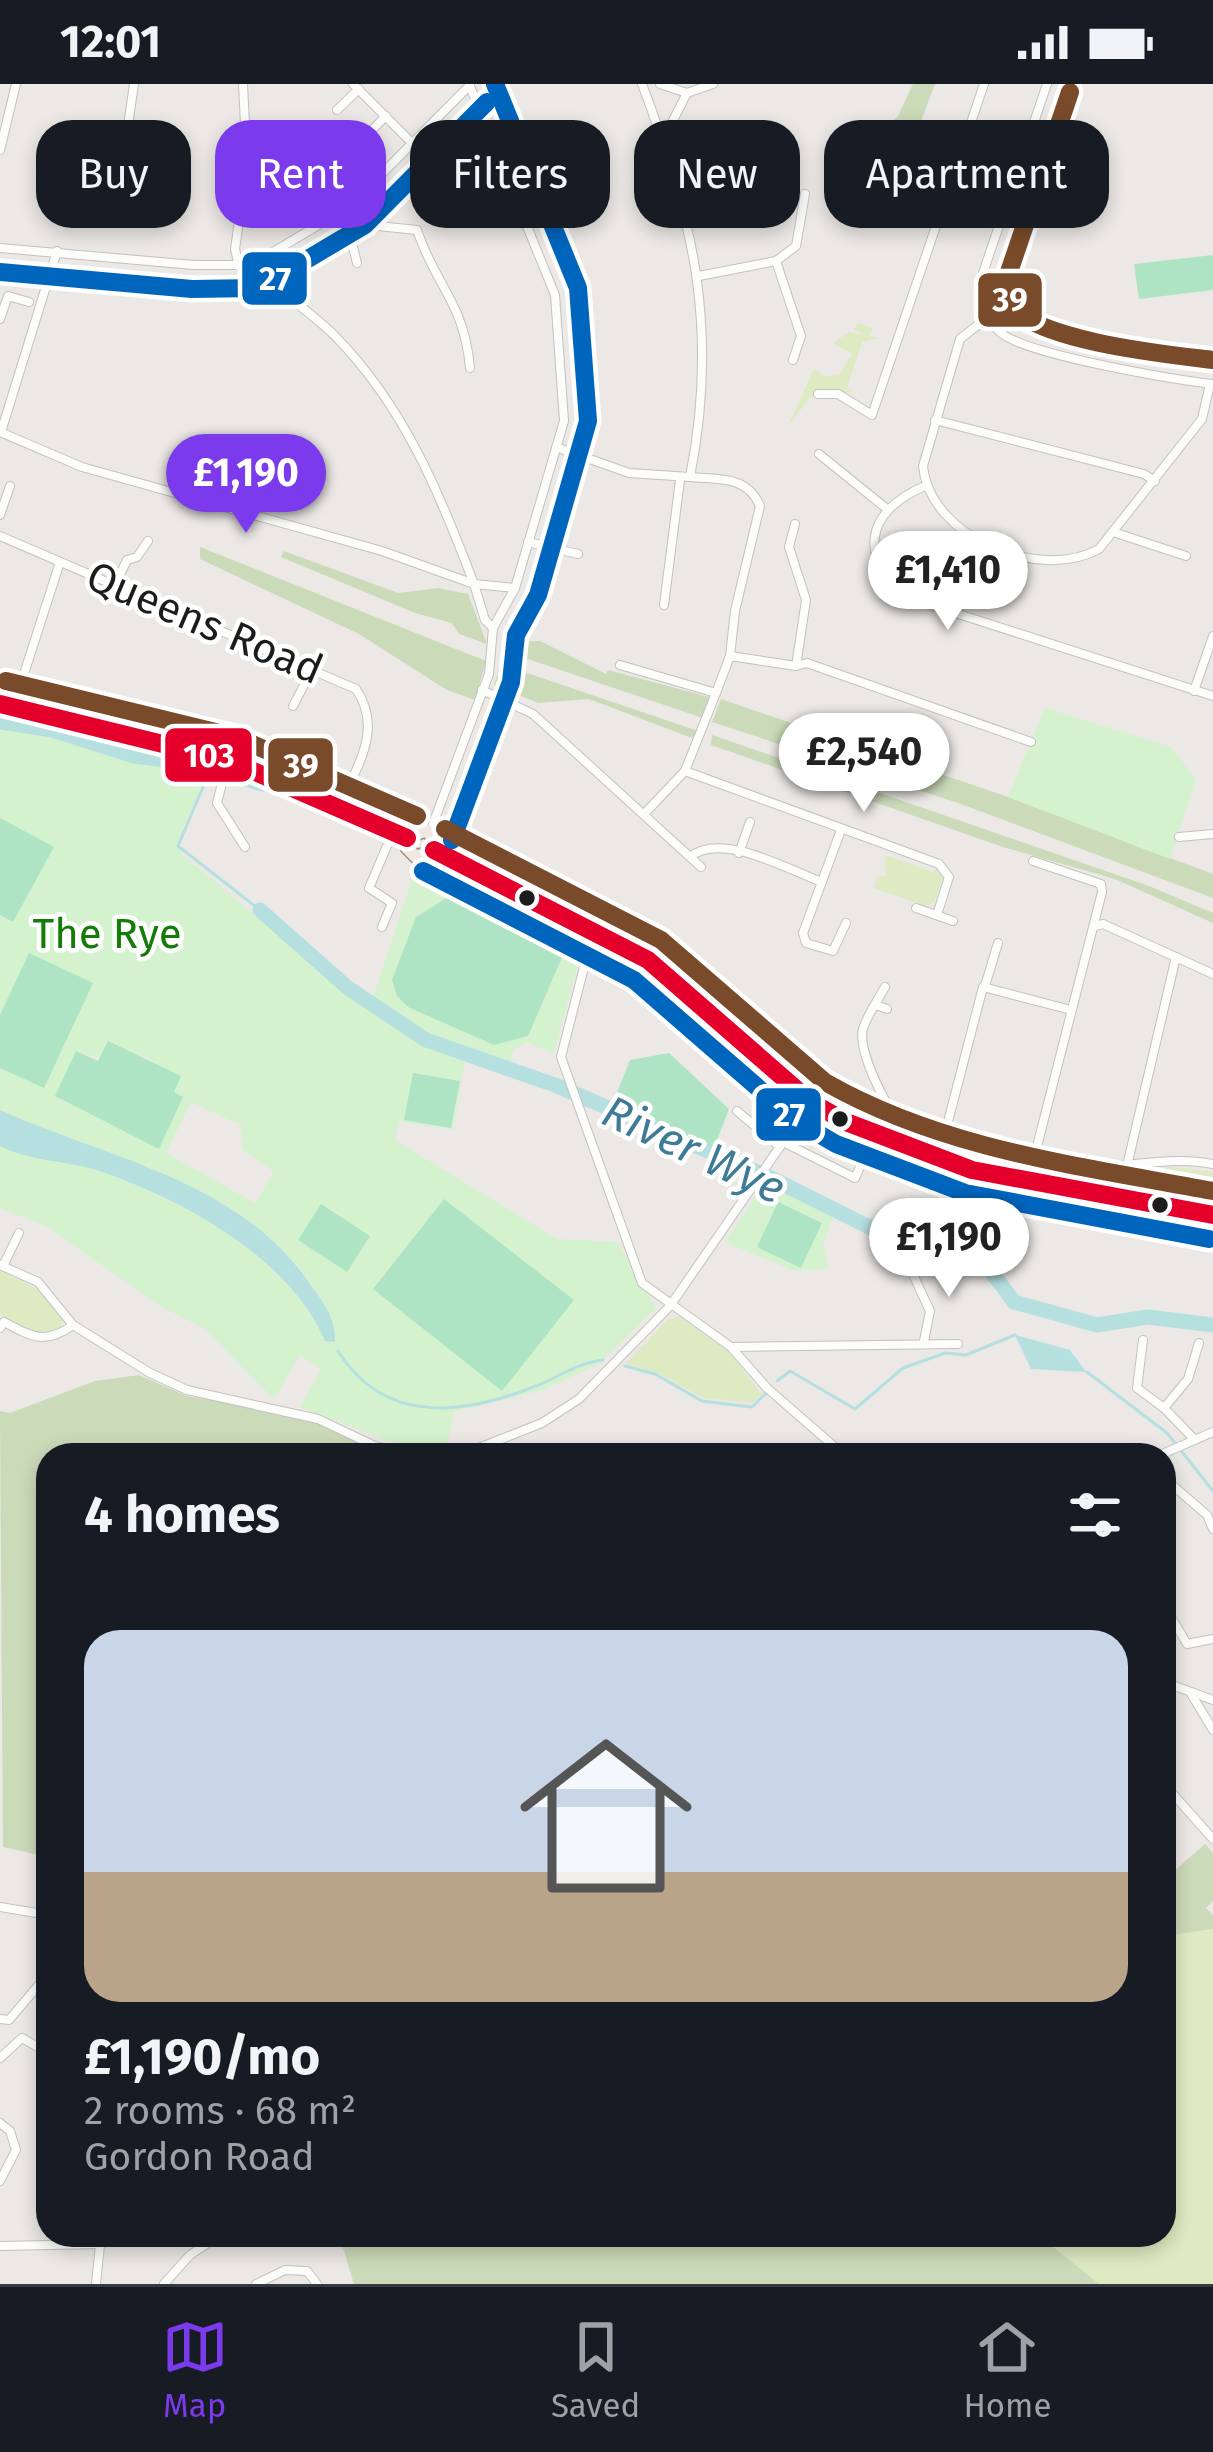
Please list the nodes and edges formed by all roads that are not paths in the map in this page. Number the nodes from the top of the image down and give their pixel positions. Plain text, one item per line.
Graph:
1 (16, 84) edge
2 (134, 84) edge
3 (243, 84) edge
4 (470, 84) edge
5 (642, 84) edge
6 (661, 84) edge
7 (712, 84) edge
8 (984, 84) edge
9 (1047, 84) edge
10 (356, 87) edge
11 (688, 93) junction
12 (337, 110) dead end
13 (386, 116) junction
14 (128, 120) edge
15 (382, 120) edge
16 (435, 120) edge
17 (656, 120) edge
18 (674, 120) edge
19 (410, 141) edge
20 (410, 145) edge
21 (0, 150) edge
22 (386, 169) edge
23 (805, 194) dead end
24 (386, 227) edge
25 (314, 228) edge
26 (365, 228) edge
27 (686, 228) edge
28 (0, 248) edge
29 (57, 251) junction
30 (776, 261) junction
31 (357, 263) dead end
32 (251, 265) junction
33 (239, 266) junction
34 (699, 276) junction
35 (28, 302) dead end
36 (988, 317) junction
37 (0, 319) edge
38 (793, 360) dead end
39 (470, 368) dead end
40 (1212, 384) edge
41 (818, 394) dead end
42 (935, 420) junction
43 (1, 432) edge
44 (556, 447) junction
45 (819, 454) dead end
46 (685, 479) junction
47 (1155, 482) junction
48 (10, 486) dead end
49 (925, 486) junction
50 (887, 508) junction
51 (0, 515) edge
52 (795, 524) dead end
53 (1113, 532) junction
54 (0, 536) edge
55 (148, 541) dead end
56 (528, 542) junction
57 (578, 554) dead end
58 (1186, 556) dead end
59 (60, 562) junction
60 (474, 584) junction
61 (115, 585) junction
62 (515, 588) junction
63 (664, 604) dead end
64 (493, 628) junction
65 (1213, 638) edge
66 (730, 656) junction
67 (620, 665) dead end
68 (796, 666) junction
69 (313, 668) junction
70 (482, 690) junction
71 (1194, 691) junction
72 (716, 693) junction
73 (1213, 696) edge
74 (6, 706) edge
75 (293, 706) dead end
76 (1031, 742) dead end
77 (228, 760) junction
78 (686, 771) junction
79 (339, 808) junction
80 (645, 813) junction
81 (750, 822) dead end
82 (841, 830) junction
83 (430, 832) junction
84 (1213, 834) edge
85 (400, 835) junction
86 (1179, 837) dead end
87 (245, 847) dead end
88 (434, 850) junction
89 (739, 853) junction
90 (690, 857) junction
91 (1033, 861) dead end
92 (700, 867) dead end
93 (822, 882) junction
94 (916, 908) dead end
95 (937, 915) junction
96 (953, 921) dead end
97 (846, 923) dead end
98 (382, 927) dead end
99 (1094, 927) junction
100 (594, 931) junction
101 (998, 943) dead end
102 (1176, 957) junction
103 (1213, 974) edge
104 (985, 986) junction
105 (885, 987) dead end
106 (875, 1005) junction
107 (887, 1009) dead end
108 (1071, 1010) junction
109 (811, 1102) junction
110 (737, 1112) dead end
111 (899, 1126) junction
112 (944, 1141) junction
113 (890, 1142) junction
114 (781, 1144) junction
115 (864, 1159) dead end
116 (1213, 1164) edge
117 (1032, 1166) junction
118 (1126, 1166) junction
119 (1213, 1215) edge
120 (19, 1233) dead end
121 (2, 1265) edge
122 (910, 1268) dead end
123 (670, 1306) junction
124 (1, 1323) edge
125 (74, 1325) junction
126 (1143, 1340) dead end
127 (924, 1341) junction
128 (1199, 1343) dead end
129 (958, 1344) dead end
130 (731, 1347) junction
131 (1164, 1408) junction
132 (1213, 1432) edge
133 (1195, 1440) junction
134 (368, 1443) edge
135 (490, 1443) edge
136 (830, 1443) edge
137 (1176, 1449) edge
138 (1176, 1488) edge
139 (1213, 1529) edge
140 (1176, 1625) edge
141 (1213, 1639) edge
142 (1176, 1686) edge
143 (1189, 1691) junction
144 (1213, 1700) edge
145 (1213, 1730) edge
146 (1176, 1797) edge
147 (1213, 1838) edge
148 (0, 1907) edge
149 (36, 1913) edge
150 (36, 1986) edge
151 (1, 2020) edge
152 (36, 2046) edge
153 (0, 2058) edge
154 (0, 2123) edge
155 (0, 2181) edge
156 (36, 2244) edge
157 (0, 2246) edge
158 (99, 2247) edge
159 (202, 2247) edge
160 (96, 2284) edge
161 (164, 2284) edge
162 (256, 2284) edge
163 (316, 2284) edge

1 - 21 street
2 - 14 street
3 - 33 street
4 - 16 street
4 - 44 street
5 - 17 street
6 - 11 street
7 - 11 street
8 - 41 street
9 - 36 street
10 - 12 street
10 - 13 street
11 - 18 street
13 - 15 street
13 - 19 street
20 - 22 street
23 - 30 street
24 - 39 street
25 - 32 street
26 - 31 street
27 - 34 street
28 - 29 street
29 - 33 street
29 - 43 street
30 - 34 street
30 - 38 street
32 - 33 street
32 - 60 street
34 - 46 street
35 - 37 street
36 - 40 street
36 - 42 street
40 - 47 street
42 - 47 street
42 - 49 street
43 - 60 street
44 - 46 street
44 - 56 street
45 - 50 street
46 - 63 street
46 - 66 street
47 - 53 street
48 - 51 street
49 - 50 street
49 - 53 street
50 - 71 street
52 - 68 street
53 - 58 street
54 - 59 street, Queens Road
55 - 61 street
56 - 57 street
56 - 62 street
59 - 61 street, Queens Road
59 - 74 street
60 - 62 street
60 - 64 street
61 - 69 street, Queens Road
62 - 64 street
64 - 70 street
65 - 71 street
66 - 68 street
66 - 72 street
67 - 72 street
68 - 76 street
69 - 75 street
69 - 79 street, Queens Road
70 - 80 street
70 - 83 street
71 - 73 street
72 - 78 street
74 - 77 main road
77 - 79 main road
77 - 87 street
78 - 80 street
78 - 82 street
79 - 85 main road
80 - 90 street
81 - 89 street
82 - 93 street
82 - 95 street
83 - 85 main road
83 - 88 main road
84 - 86 street
85 - 88 main road
85 - 98 street
88 - 100 main road
89 - 90 street
89 - 93 street
90 - 92 street
91 - 99 street
93 - 97 street
94 - 95 street
95 - 96 street
99 - 102 street
99 - 108 street
100 - 109 main road
100 - 123 street
101 - 104 street
102 - 103 street
102 - 118 street
104 - 108 street
104 - 112 street
105 - 106 street
106 - 107 street
106 - 111 street
108 - 117 street
109 - 113 main road
109 - 114 street
110 - 114 street
111 - 112 street
111 - 113 street
112 - 117 street
113 - 119 main road
114 - 115 street
114 - 123 street
116 - 118 street
117 - 118 street
120 - 121 street
121 - 125 street
122 - 127 street
123 - 130 street
123 - 135 street
124 - 125 street
125 - 134 street
126 - 131 street
127 - 129 street
127 - 130 street
128 - 131 street
130 - 136 street
131 - 133 street
132 - 133 street
133 - 137 street
138 - 139 street
140 - 141 street
142 - 143 street
143 - 144 street
143 - 145 street
146 - 147 street
148 - 149 street
150 - 151 street
152 - 153 street
154 - 155 street
156 - 157 street
158 - 160 street
159 - 161 street
162 - 163 street

